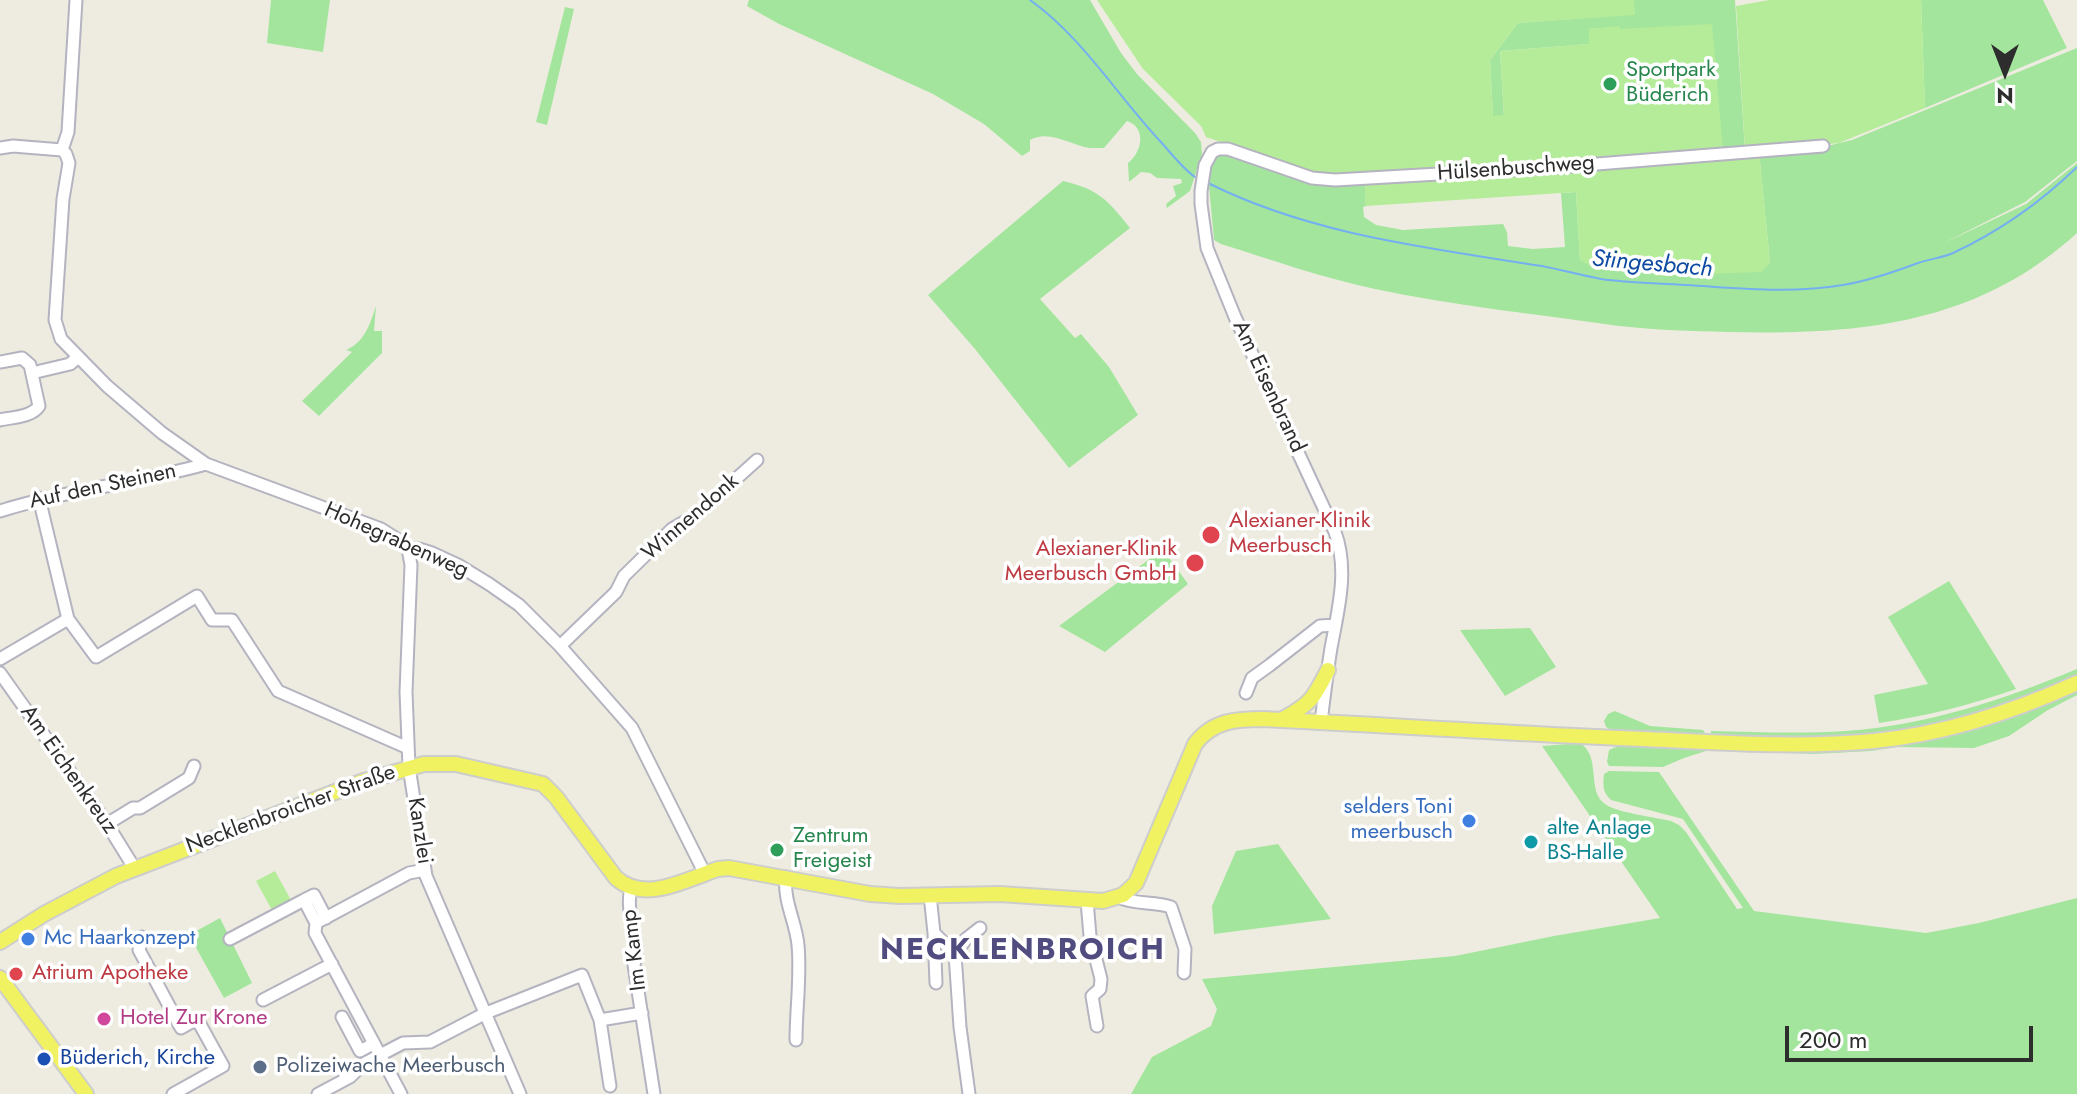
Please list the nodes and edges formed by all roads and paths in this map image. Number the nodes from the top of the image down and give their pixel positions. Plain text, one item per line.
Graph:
1 (76, 0) edge
2 (1823, 146) dead end
3 (0, 148) edge
4 (62, 150) junction
5 (1214, 150) joint
6 (78, 357) junction
7 (0, 362) edge
8 (32, 373) junction
9 (0, 420) edge
10 (757, 460) dead end
11 (206, 464) junction
12 (39, 498) junction
13 (0, 511) edge
14 (408, 549) junction
15 (68, 619) junction
16 (1335, 625) junction
17 (560, 646) junction
18 (0, 659) edge
19 (1328, 670) junction
20 (0, 673) edge
21 (2077, 683) edge
22 (1246, 693) dead end
23 (1281, 720) junction
24 (1321, 722) junction
25 (408, 748) junction
26 (194, 766) dead end
27 (409, 767) junction
28 (107, 824) junction
29 (135, 869) junction
30 (425, 870) junction
31 (705, 874) junction
32 (786, 877) junction
33 (631, 888) junction
34 (930, 895) junction
35 (1118, 897) junction
36 (1087, 901) junction
37 (321, 920) junction
38 (980, 928) dead end
39 (934, 933) junction
40 (142, 937) dead end
41 (230, 939) dead end
42 (0, 942) edge
43 (955, 954) junction
44 (332, 964) junction
45 (1184, 973) dead end
46 (0, 978) edge
47 (936, 983) dead end
48 (263, 1000) dead end
49 (486, 1013) junction
50 (642, 1013) junction
51 (342, 1017) dead end
52 (600, 1020) junction
53 (1097, 1026) dead end
54 (796, 1040) dead end
55 (376, 1050) junction
56 (610, 1086) dead end
57 (86, 1094) edge
58 (173, 1094) edge
59 (318, 1094) edge
60 (401, 1094) edge
61 (520, 1094) edge
62 (654, 1094) edge
63 (969, 1094) edge

1 - 4 street, Hohegrabenweg
2 - 5 street, Hülsenbuschweg
3 - 4 street
4 - 6 street, Hohegrabenweg
5 - 16 street, Am Eisenbrand
6 - 8 street
6 - 11 street, Hohegrabenweg
7 - 8 street
8 - 9 street
10 - 17 street, Winnendonk
11 - 12 street, Auf den Steinen
11 - 14 street, Hohegrabenweg
12 - 13 street, Auf den Steinen
12 - 15 street
14 - 17 street, Hohegrabenweg
14 - 25 street, Kanzlei
15 - 18 street
15 - 25 street
16 - 19 street, Am Eisenbrand
16 - 22 street
17 - 31 street, Hohegrabenweg
19 - 23 main road
19 - 24 street, Am Eisenbrand
20 - 28 street, Am Eichenkreuz
21 - 24 main road
23 - 24 main road
23 - 35 main road
25 - 27 street, Kanzlei
26 - 28 street
27 - 29 main road, Necklenbroicher Straße
27 - 30 street, Kanzlei
27 - 33 main road, Necklenbroicher Straße
28 - 29 street, Am Eichenkreuz
29 - 42 main road, Necklenbroicher Straße
30 - 37 street
30 - 49 street, Kanzlei
31 - 32 main road
31 - 33 main road
32 - 34 main road
32 - 54 street
33 - 50 street, Im Kamp
34 - 36 main road
34 - 39 street
35 - 36 main road
35 - 45 street
36 - 53 street
37 - 41 street
37 - 44 street
38 - 43 street
39 - 43 street
39 - 47 street
40 - 58 street
43 - 63 street
44 - 48 street
44 - 55 street
46 - 57 main road
49 - 52 street
49 - 55 street
49 - 61 street, Kanzlei
50 - 52 street, Im Kamp
50 - 62 street, Im Kamp
51 - 55 street
52 - 56 street
55 - 59 street
55 - 60 street

